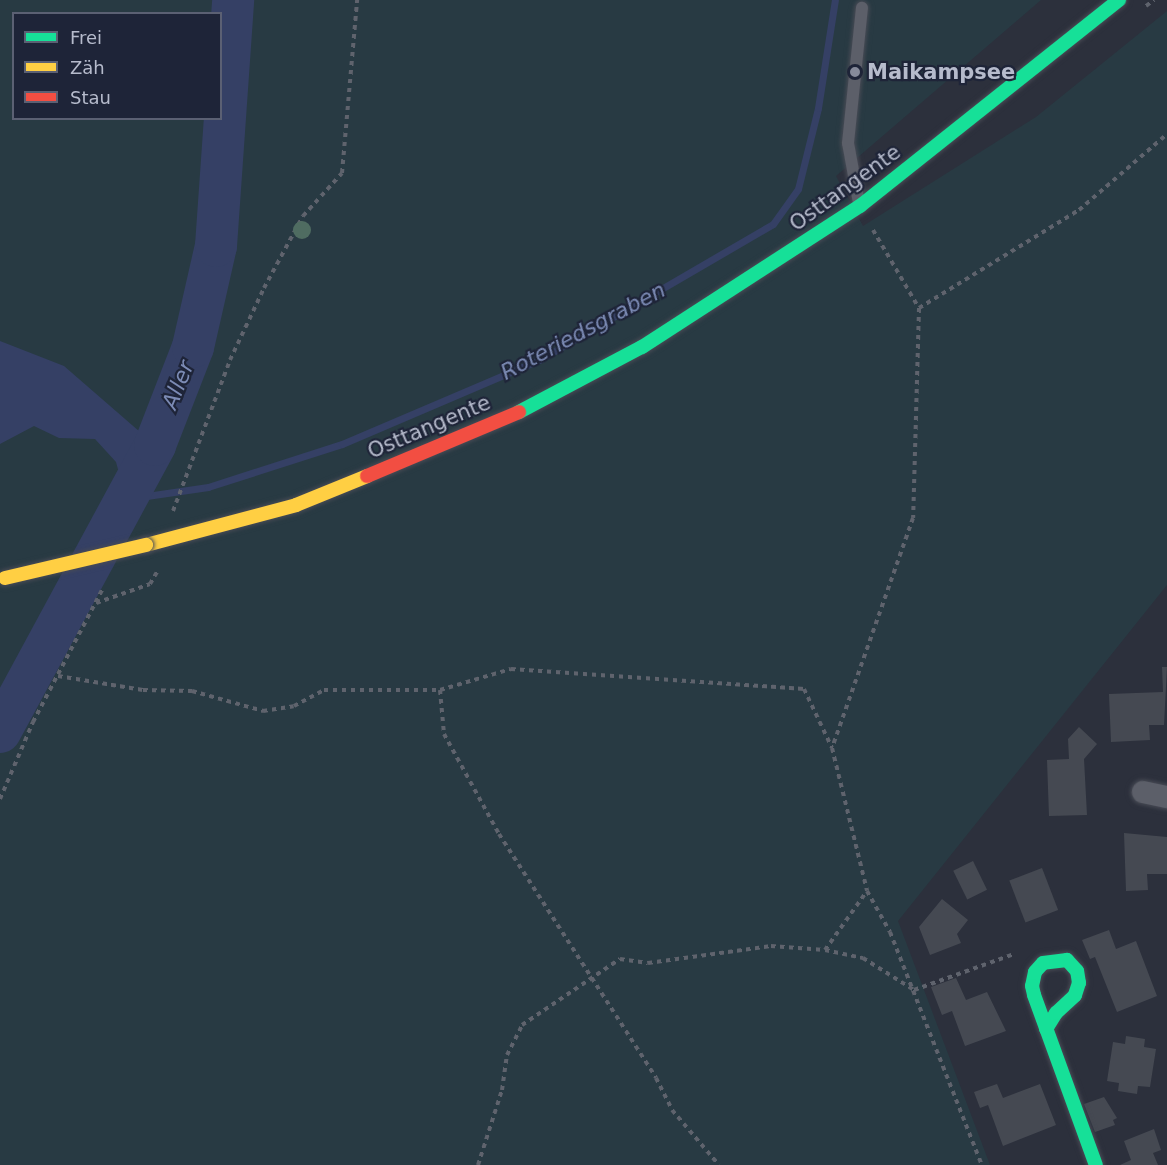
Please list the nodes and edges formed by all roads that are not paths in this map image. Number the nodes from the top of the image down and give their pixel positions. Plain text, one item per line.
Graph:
1 (1119, 0) edge
2 (862, 8) dead end
3 (860, 206) junction
4 (3, 578) edge
5 (1143, 792) dead end
6 (1167, 797) edge
7 (1047, 1029) junction
8 (1096, 1165) edge

1 - 3 main road, Osttangente
2 - 3 lane
3 - 4 main road, Osttangente, bridge
5 - 6 street
7 - 7 main road
7 - 8 main road

